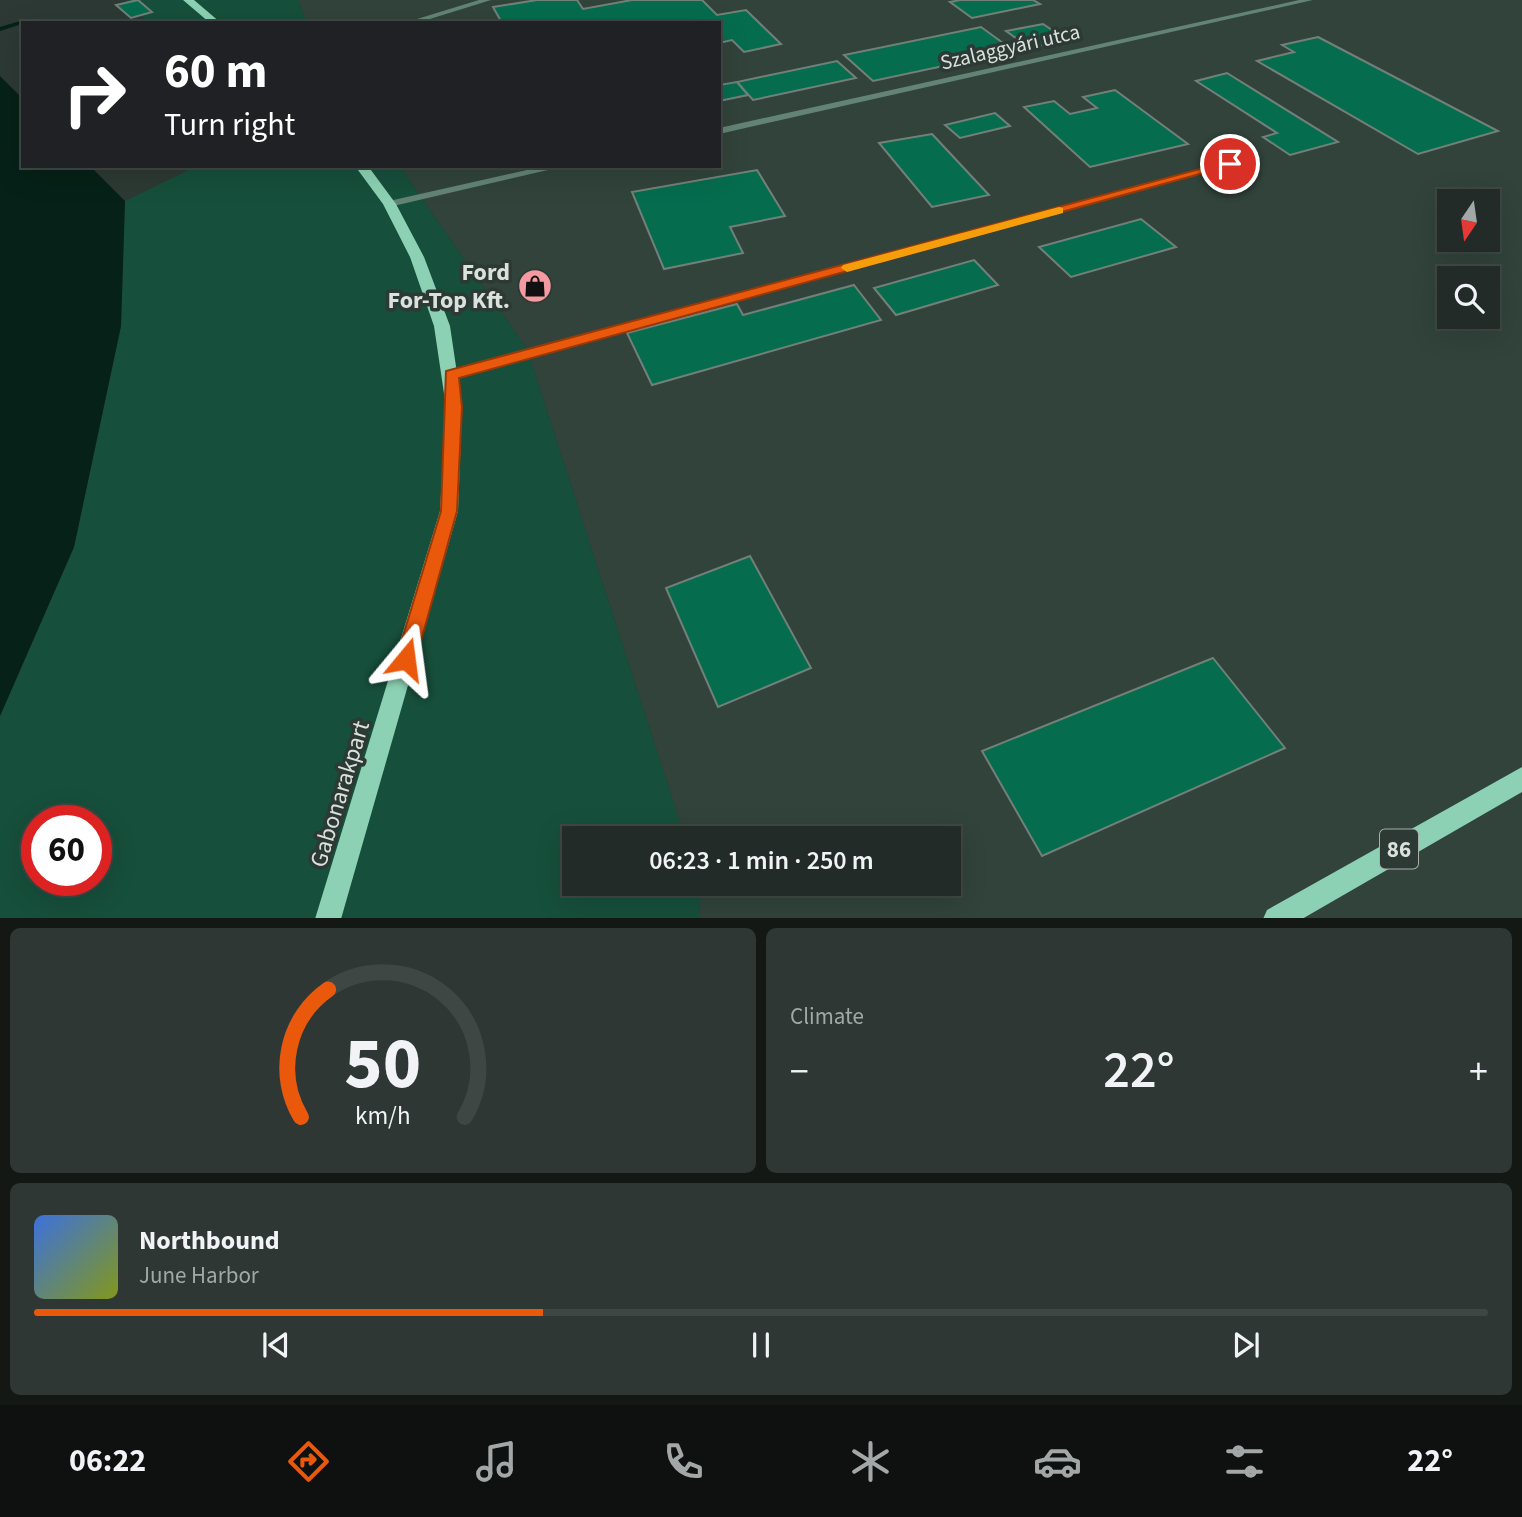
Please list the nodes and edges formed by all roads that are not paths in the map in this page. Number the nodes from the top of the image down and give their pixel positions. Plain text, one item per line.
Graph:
1 (188, 0) edge
2 (482, 0) edge
3 (1310, 0) edge
4 (214, 21) edge
5 (414, 21) edge
6 (721, 131) edge
7 (1230, 164) dead end
8 (362, 168) edge
9 (551, 168) edge
10 (389, 204) junction
11 (451, 375) junction
12 (1522, 779) edge
13 (328, 918) edge
14 (1278, 918) edge

1 - 4 main road
2 - 5 lane
3 - 6 lane, Szalaggyári utca
7 - 11 lane
8 - 10 main road, Gabonarakpart
9 - 10 lane
10 - 11 main road, Gabonarakpart
11 - 13 main road, Gabonarakpart
12 - 14 main road, 86

